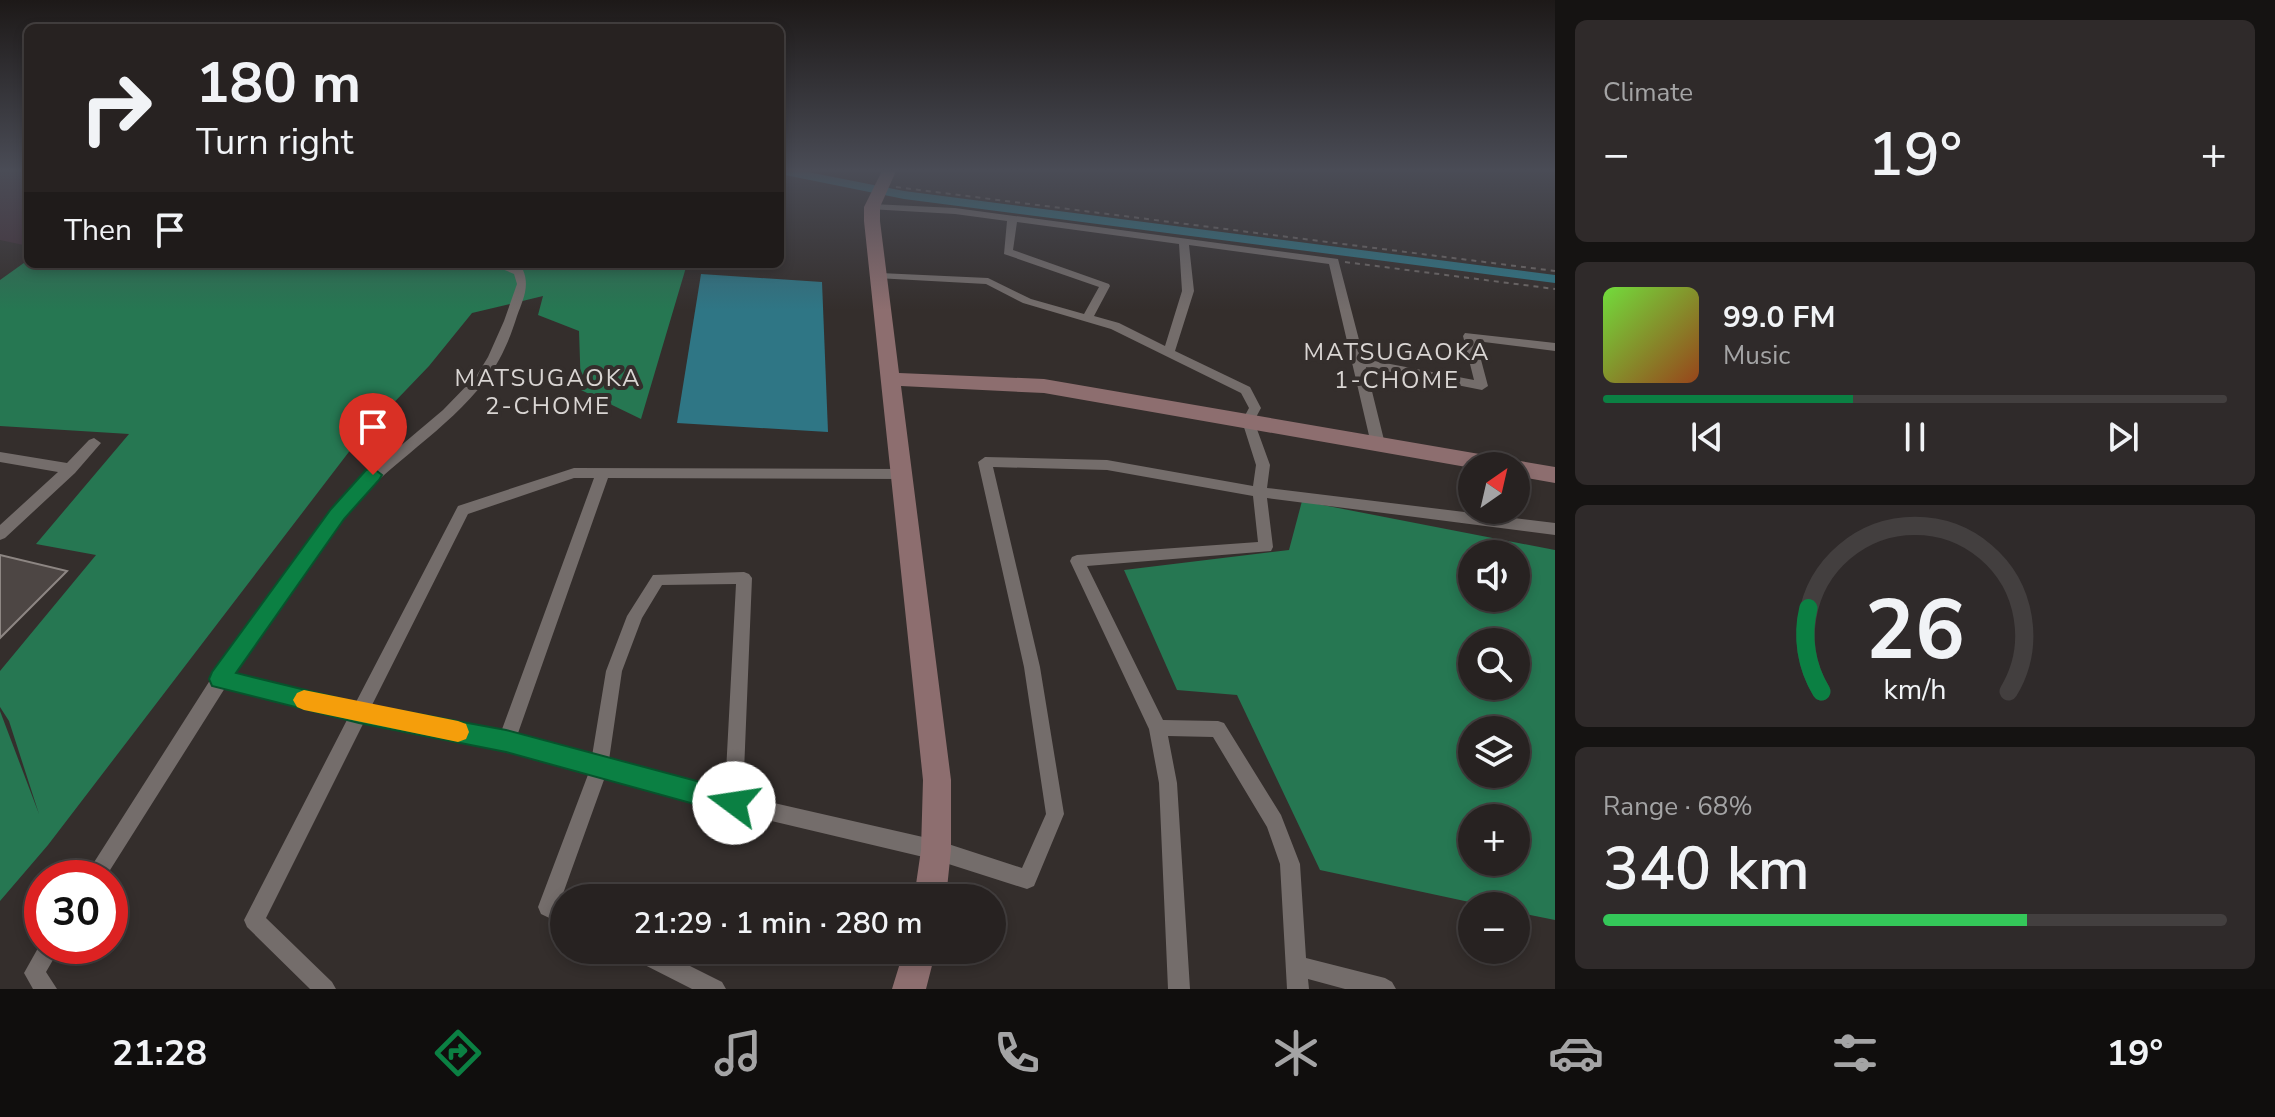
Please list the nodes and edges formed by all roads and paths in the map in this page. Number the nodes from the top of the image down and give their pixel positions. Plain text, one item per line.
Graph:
1 (880, 217) edge
2 (999, 217) edge
3 (1106, 217) edge
4 (1012, 219) junction
5 (1184, 242) junction
6 (1334, 261) junction
7 (510, 268) edge
8 (1555, 271) edge
9 (880, 276) junction
10 (1555, 289) edge
11 (1087, 318) junction
12 (1555, 347) edge
13 (1169, 352) junction
14 (1358, 362) junction
15 (893, 379) junction
16 (1248, 421) junction
17 (94, 443) dead end
18 (1378, 444) junction
19 (0, 457) edge
20 (1458, 458) edge
21 (70, 469) junction
22 (1530, 471) edge
23 (904, 474) junction
24 (602, 475) junction
25 (1555, 475) edge
26 (1259, 492) junction
27 (1555, 529) edge
28 (0, 534) edge
29 (220, 679) junction
30 (359, 713) junction
31 (1158, 728) junction
32 (506, 741) junction
33 (599, 768) junction
34 (734, 803) junction
35 (936, 850) junction
36 (105, 860) edge
37 (556, 884) edge
38 (932, 884) edge
39 (40, 964) edge
40 (664, 964) edge
41 (916, 964) edge
42 (1297, 966) junction
43 (46, 989) edge
44 (325, 989) edge
45 (715, 989) edge
46 (909, 989) edge
47 (1179, 989) edge
48 (1298, 989) edge
49 (1385, 989) edge

1 - 9 street
2 - 4 street
3 - 8 path
4 - 5 street
4 - 11 street
5 - 6 street
5 - 13 street
6 - 10 path
6 - 14 street
7 - 29 street
9 - 11 street
9 - 15 street
11 - 13 street
12 - 14 street
13 - 16 street
14 - 18 street
15 - 16 street
15 - 23 street
16 - 18 street
16 - 26 street
17 - 21 street
18 - 20 street
19 - 21 street
21 - 28 street
22 - 25 street
23 - 24 street
23 - 35 street
24 - 30 street
24 - 32 street
26 - 27 street
26 - 31 street
26 - 35 street
29 - 30 street
29 - 36 street
30 - 32 street
30 - 44 street
31 - 42 street
31 - 47 street
32 - 33 street
33 - 34 street
33 - 34 street
33 - 37 street
34 - 35 street
35 - 38 street
39 - 43 street
40 - 45 street
41 - 46 street
42 - 48 street
42 - 49 street

